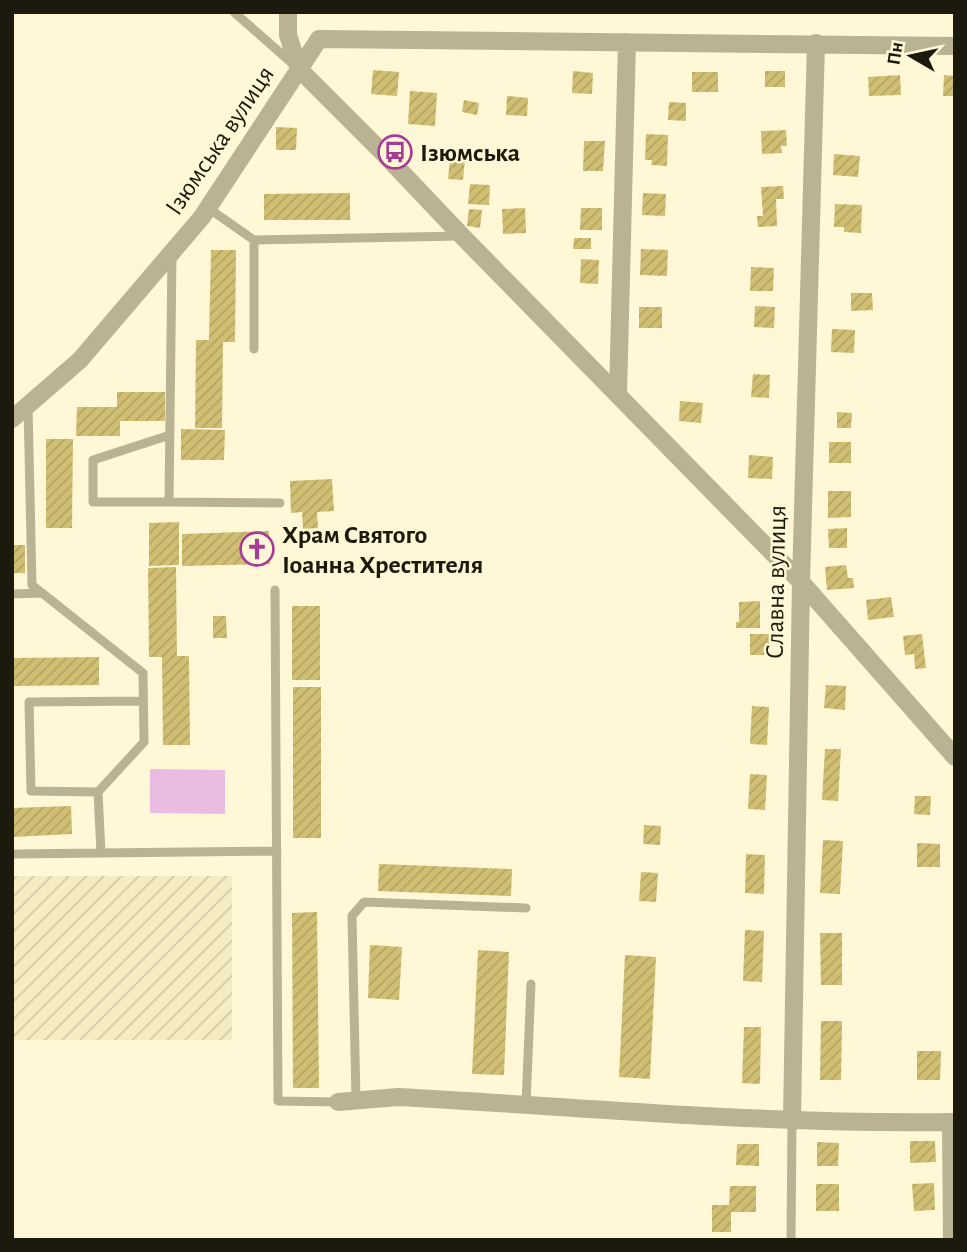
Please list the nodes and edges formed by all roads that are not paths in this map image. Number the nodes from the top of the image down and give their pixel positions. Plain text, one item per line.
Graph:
1 (234, 12) edge
2 (288, 12) edge
3 (627, 42) junction
4 (816, 43) junction
5 (955, 46) edge
6 (299, 69) junction
7 (208, 208) junction
8 (462, 236) junction
9 (254, 240) junction
10 (172, 252) junction
11 (254, 349) dead end
12 (618, 394) junction
13 (28, 405) junction
14 (12, 419) edge
15 (170, 435) junction
16 (169, 502) junction
17 (279, 503) dead end
18 (801, 582) junction
19 (275, 590) dead end
20 (41, 593) junction
21 (12, 594) edge
22 (143, 701) junction
23 (955, 757) edge
24 (98, 792) junction
25 (277, 851) junction
26 (101, 853) junction
27 (12, 854) edge
28 (526, 908) dead end
29 (530, 984) dead end
30 (347, 1101) junction
31 (526, 1104) junction
32 (792, 1121) junction
33 (953, 1122) edge
34 (791, 1240) edge
35 (952, 1240) edge

1 - 6 lane
2 - 6 street
3 - 4 street
3 - 6 street
3 - 12 street
4 - 5 street
4 - 18 street, Славна вулиця
6 - 7 street, Ізюмська вулиця
6 - 8 street, Ізюмська вулиця
7 - 9 lane
7 - 10 street, Ізюмська вулиця
8 - 9 lane
8 - 12 street, Ізюмська вулиця
9 - 11 lane
10 - 13 street, Ізюмська вулиця
10 - 15 lane
12 - 18 street, Ізюмська вулиця
13 - 14 street, Ізюмська вулиця
13 - 20 lane
15 - 16 lane
15 - 16 lane
16 - 17 lane
18 - 23 street, Ізюмська вулиця
18 - 32 street, Славна вулиця
19 - 25 lane
20 - 21 lane
20 - 22 lane
22 - 24 lane
22 - 24 lane
24 - 26 lane
25 - 26 lane
25 - 30 lane
26 - 27 lane
28 - 30 lane
29 - 31 lane
30 - 31 street
31 - 32 street
32 - 33 street
32 - 34 lane
33 - 35 street

